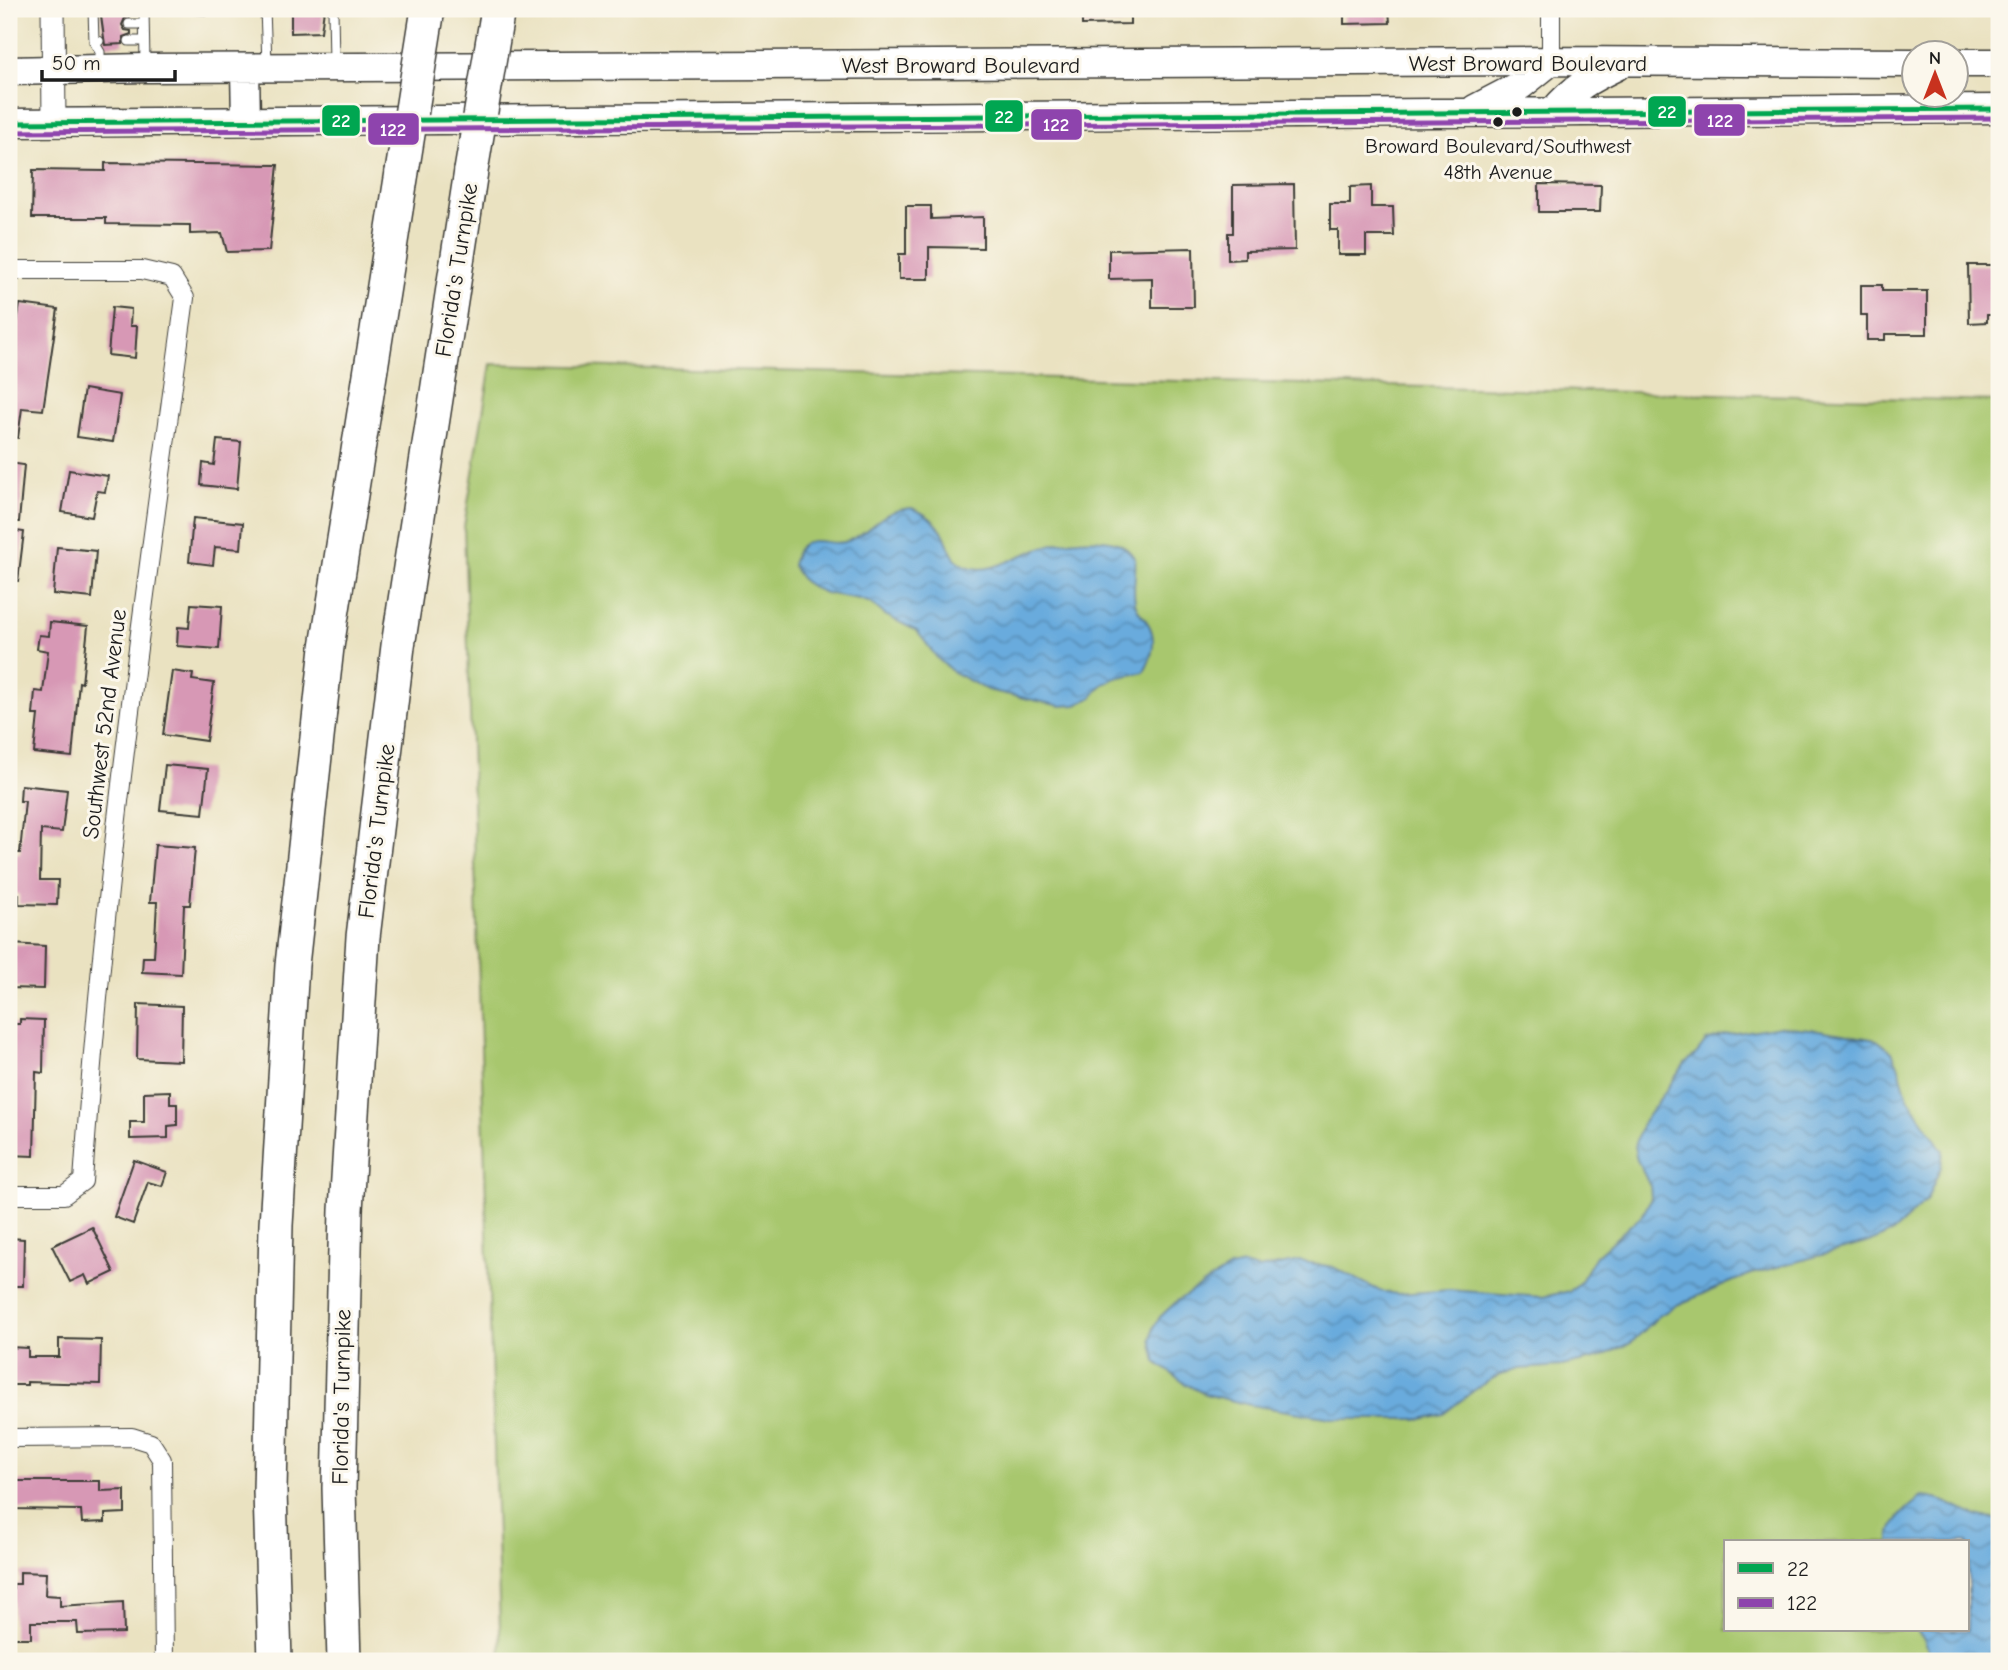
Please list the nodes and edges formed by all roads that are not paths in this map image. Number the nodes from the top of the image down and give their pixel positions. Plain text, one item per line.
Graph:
1 (53, 9) edge
2 (67, 9) edge
3 (81, 9) edge
4 (93, 9) edge
5 (99, 9) edge
6 (144, 9) edge
7 (179, 9) edge
8 (333, 9) edge
9 (428, 9) edge
10 (498, 9) edge
11 (1551, 9) edge
12 (265, 10) edge
13 (129, 24) dead end
14 (144, 24) junction
15 (129, 41) dead end
16 (145, 54) junction
17 (1551, 61) junction
18 (1623, 63) junction
19 (1899, 63) edge
20 (1969, 63) edge
21 (1999, 63) edge
22 (335, 68) junction
23 (100, 69) junction
24 (256, 69) junction
25 (54, 70) junction
26 (9, 71) edge
27 (1999, 108) edge
28 (1553, 111) junction
29 (1470, 112) junction
30 (246, 121) junction
31 (9, 123) edge
32 (54, 123) junction
33 (9, 271) edge
34 (9, 1195) edge
35 (9, 1438) edge
36 (164, 1661) edge
37 (275, 1661) edge
38 (344, 1661) edge

1 - 25 street
2 - 3 lane
3 - 4 lane
4 - 5 lane
4 - 23 lane
6 - 14 lane
7 - 12 lane
8 - 22 lane
9 - 37 highway, bridge
10 - 38 highway, Florida's Turnpike, bridge
11 - 17 street
12 - 24 lane
13 - 14 lane
14 - 16 lane
15 - 16 lane
16 - 23 main road, West Broward Boulevard
16 - 24 main road, West Broward Boulevard
17 - 18 main road, West Broward Boulevard
17 - 22 main road, West Broward Boulevard
17 - 29 main road
18 - 19 main road, West Broward Boulevard
18 - 28 main road
20 - 21 main road
22 - 24 main road, West Broward Boulevard
23 - 25 main road, West Broward Boulevard
24 - 30 main road
25 - 26 main road, West Broward Boulevard
25 - 32 street
27 - 28 main road, West Broward Boulevard
28 - 29 main road, West Broward Boulevard
29 - 30 main road, West Broward Boulevard
30 - 32 main road, West Broward Boulevard
31 - 32 main road, West Broward Boulevard
33 - 34 street, Southwest 52nd Avenue
35 - 36 street

